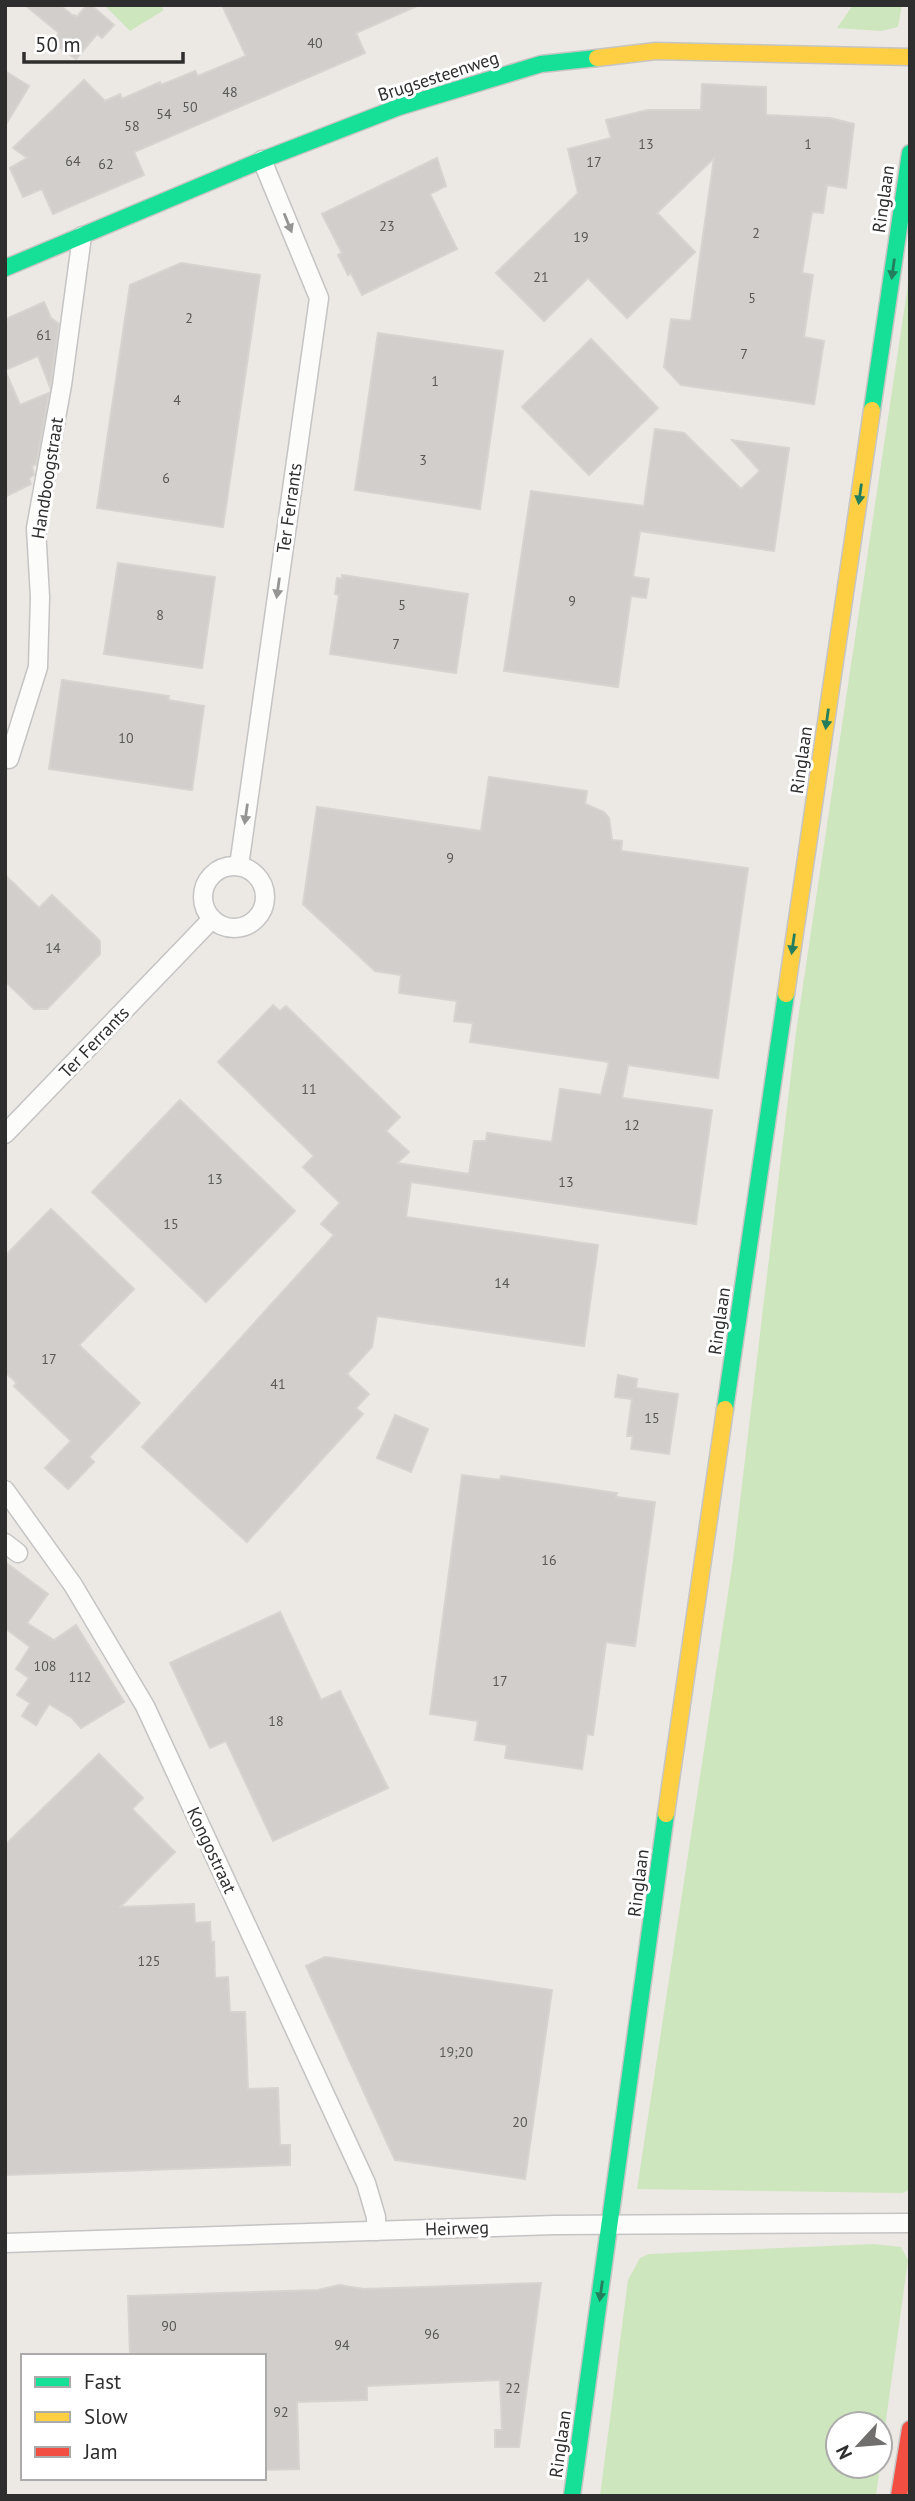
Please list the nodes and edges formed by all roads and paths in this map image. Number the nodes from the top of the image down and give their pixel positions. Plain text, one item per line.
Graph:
1 (910, 57) edge
2 (910, 153) edge
3 (262, 160) junction
4 (82, 236) junction
5 (5, 268) edge
6 (9, 759) dead end
7 (239, 866) junction
8 (212, 919) junction
9 (5, 1134) edge
10 (5, 1490) edge
11 (611, 2223) junction
12 (910, 2223) edge
13 (376, 2231) junction
14 (5, 2243) edge
15 (910, 2429) edge
16 (572, 2496) edge
17 (900, 2496) edge

1 - 3 main road, Brugsesteenweg
2 -> 11 main road, Ringlaan
3 - 4 main road, Brugsesteenweg
3 -> 7 street, Ter Ferrants
4 - 5 main road, Brugsesteenweg
4 - 6 street, Handboogstraat
7 - 8 street
7 - 8 street
8 - 9 street, Ter Ferrants
10 - 13 street, Kongostraat
11 - 12 street, Heirweg
11 - 13 street, Heirweg
11 -> 16 main road, Ringlaan
13 - 14 street, Heirweg
15 - 17 main road

